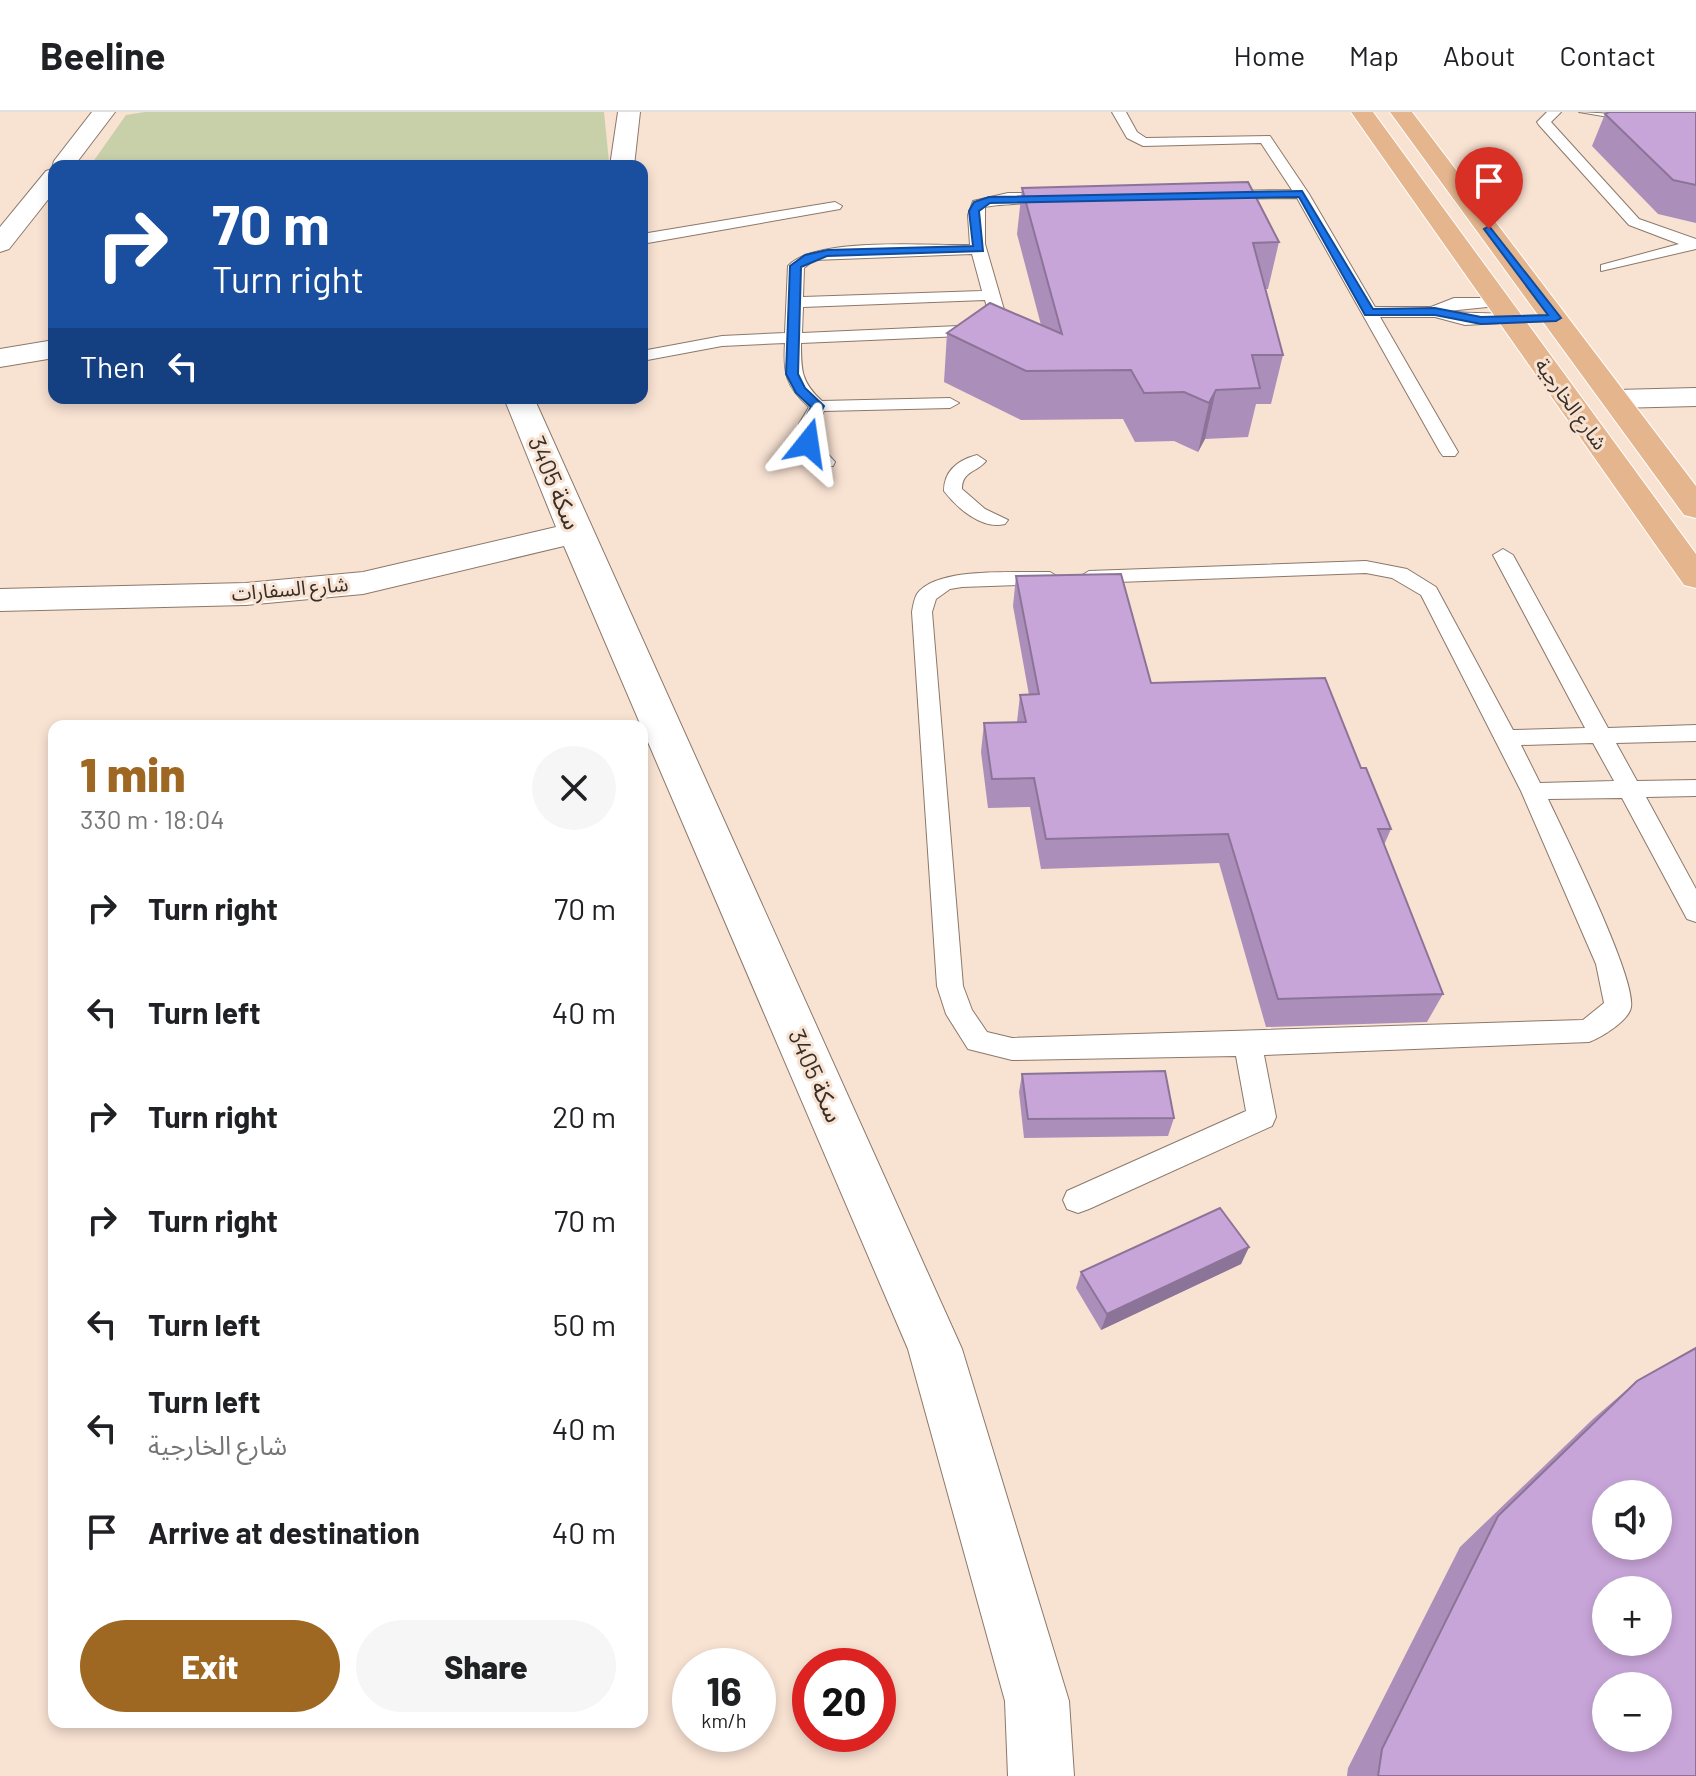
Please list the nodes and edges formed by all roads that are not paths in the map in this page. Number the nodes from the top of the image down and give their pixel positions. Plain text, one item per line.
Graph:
1 (104, 112) edge
2 (629, 112) edge
3 (1119, 112) edge
4 (1362, 112) edge
5 (1401, 112) edge
6 (1554, 112) edge
7 (1586, 112) edge
8 (1674, 112) edge
9 (67, 160) edge
10 (623, 160) edge
11 (48, 184) edge
12 (1302, 194) junction
13 (1209, 195) edge
14 (1070, 197) edge
15 (835, 206) dead end
16 (648, 238) edge
17 (0, 244) edge
18 (1695, 244) edge
19 (979, 249) junction
20 (1606, 268) dead end
21 (992, 295) junction
22 (794, 302) junction
23 (1549, 308) junction
24 (1504, 310) junction
25 (1369, 312) junction
26 (791, 338) junction
27 (48, 350) edge
28 (648, 355) edge
29 (0, 358) edge
30 (1539, 361) junction
31 (1696, 397) edge
32 (1616, 399) junction
33 (950, 403) dead end
34 (521, 404) edge
35 (818, 406) junction
36 (1597, 439) junction
37 (1449, 452) dead end
38 (977, 461) dead end
39 (826, 462) dead end
40 (1696, 508) edge
41 (998, 520) dead end
42 (575, 533) junction
43 (1503, 555) dead end
44 (1696, 578) edge
45 (0, 600) edge
46 (1696, 733) edge
47 (1601, 736) junction
48 (1507, 738) junction
49 (1696, 788) edge
50 (1630, 789) junction
51 (1533, 791) junction
52 (1696, 912) edge
53 (1248, 1044) junction
54 (1078, 1200) dead end
55 (1041, 1776) edge

1 - 9 street
2 - 10 street
3 - 12 lane
4 - 24 main road, شارع الخارجية
5 - 23 main road, شارع الخارجية
6 - 18 lane
7 - 8 lane
11 - 17 street
12 - 13 lane
12 - 25 lane
14 - 19 lane
15 - 16 lane
18 - 20 lane
19 - 21 lane
19 - 22 lane
21 - 22 lane
21 - 26 lane
22 - 26 lane
23 - 24 main road
23 - 32 main road, شارع الخارجية
24 - 25 lane
24 - 30 main road, شارع الخارجية
25 - 37 lane
26 - 28 lane
26 - 35 lane
27 - 29 street
30 - 32 main road
30 - 36 main road, شارع الخارجية
31 - 32 street
32 - 36 main road
32 - 40 main road, شارع الخارجية
33 - 35 lane
34 - 42 street, سكة 3405
35 - 39 lane
36 - 44 main road, شارع الخارجية
38 - 41 lane
42 - 45 street, شارع السفارات
42 - 55 street, سكة 3405
43 - 47 lane
46 - 47 lane
47 - 48 lane
47 - 50 lane
48 - 51 lane
48 - 53 lane
49 - 50 lane
50 - 51 lane
50 - 52 lane
51 - 53 lane
53 - 54 lane

